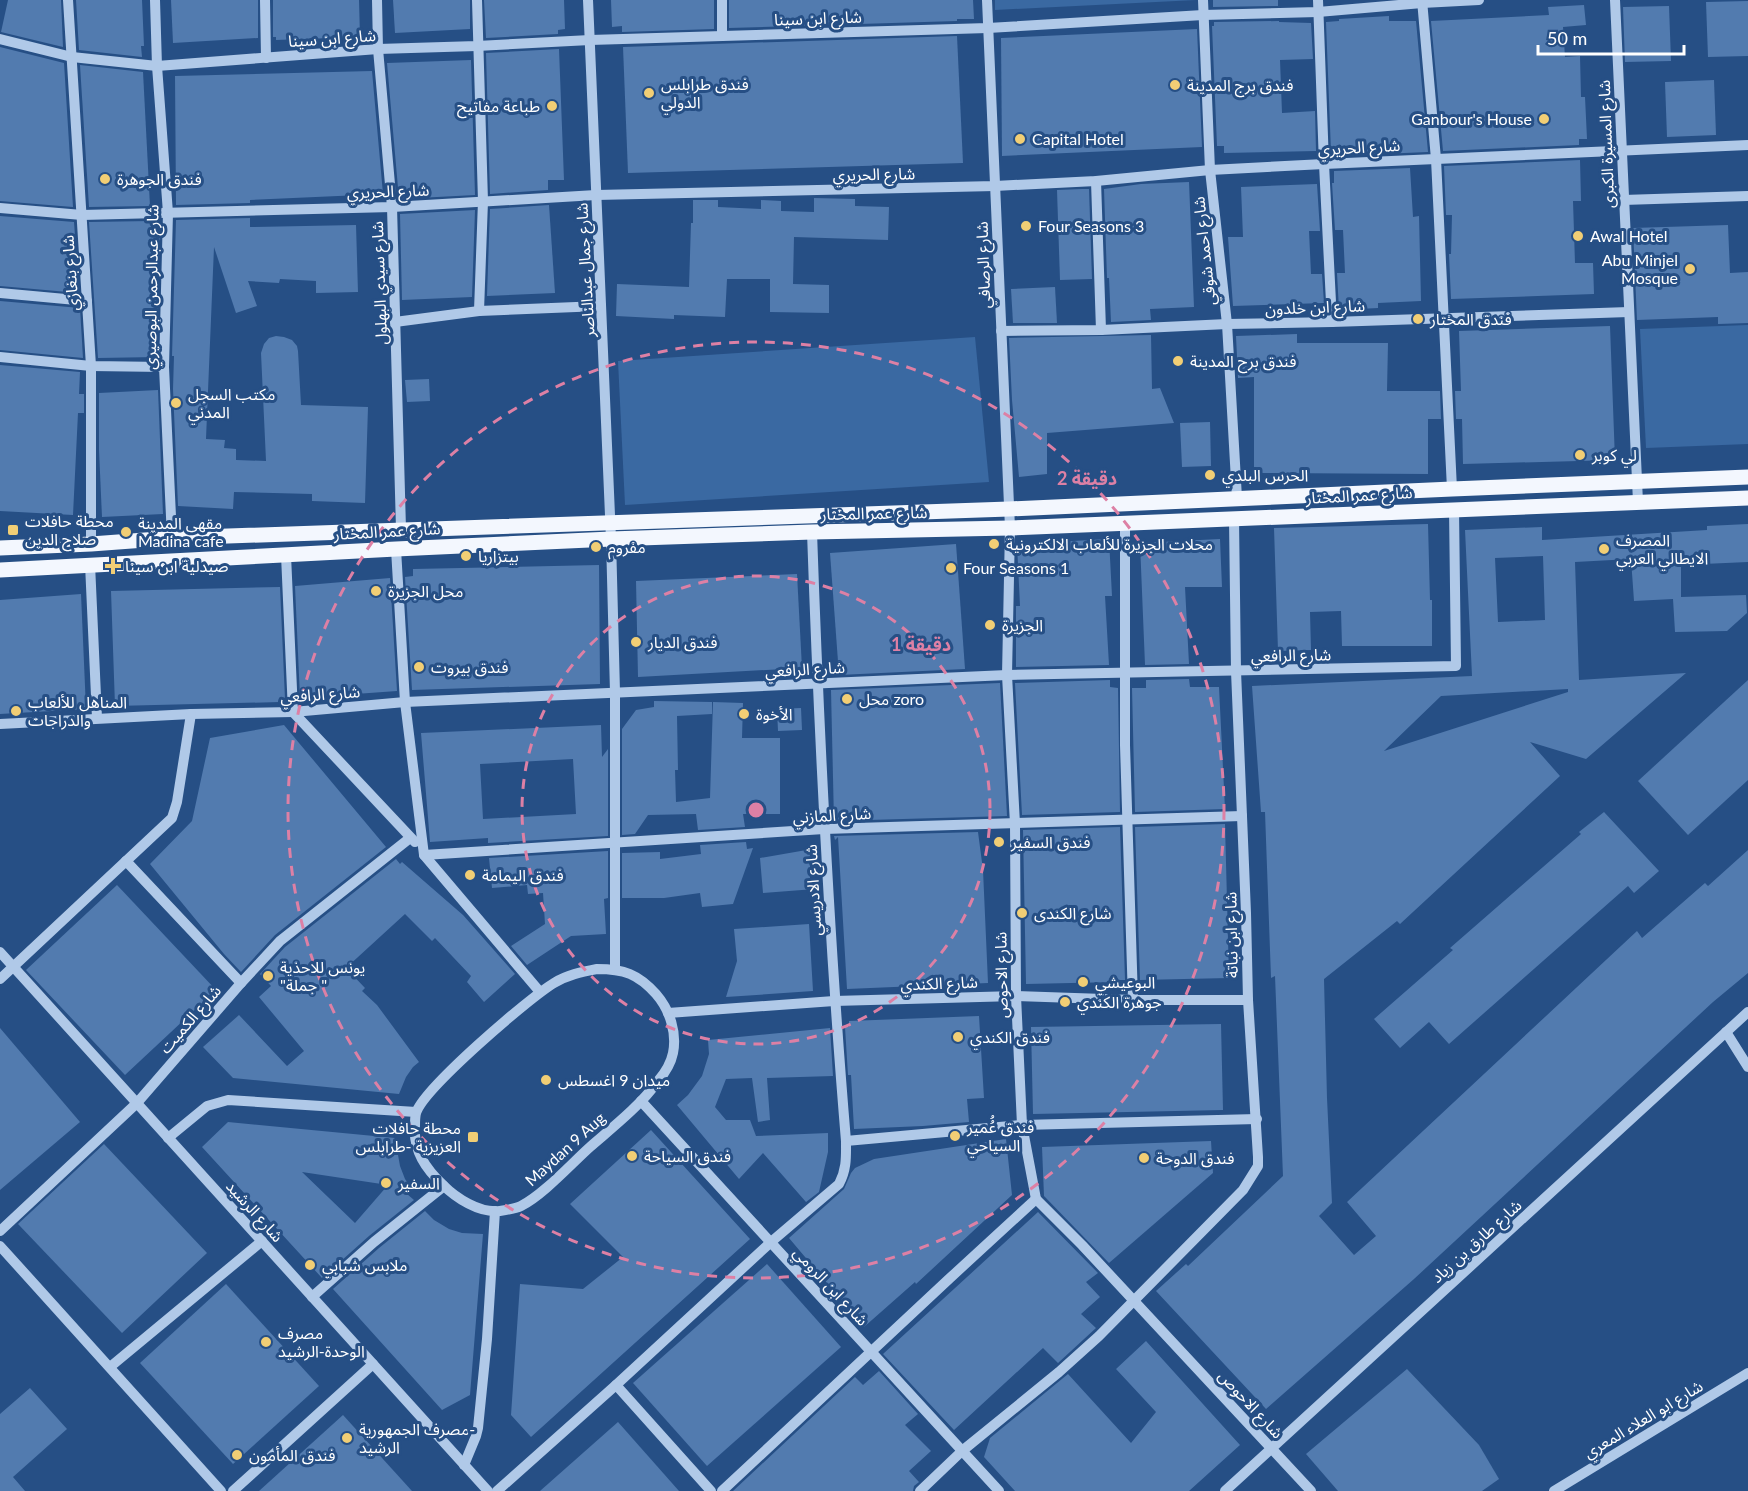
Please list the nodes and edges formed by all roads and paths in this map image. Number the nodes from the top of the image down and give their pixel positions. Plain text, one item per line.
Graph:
1 (68, 0) edge
2 (155, 0) edge
3 (265, 0) edge
4 (377, 0) edge
5 (477, 0) edge
6 (588, 0) edge
7 (722, 0) edge
8 (987, 0) edge
9 (1203, 0) edge
10 (1318, 0) edge
11 (1479, 0) edge
12 (1615, 0) edge
13 (1422, 1) edge
14 (1318, 12) junction
15 (1203, 15) junction
16 (988, 28) junction
17 (722, 36) junction
18 (0, 39) edge
19 (590, 40) junction
20 (477, 46) junction
21 (378, 49) junction
22 (72, 57) junction
23 (266, 58) junction
24 (158, 66) junction
25 (1748, 145) edge
26 (1622, 150) junction
27 (1436, 159) junction
28 (1324, 164) junction
29 (1210, 170) junction
30 (1096, 181) junction
31 (995, 186) junction
32 (596, 195) junction
33 (1748, 196) edge
34 (1623, 200) junction
35 (483, 201) junction
36 (392, 207) junction
37 (0, 208) edge
38 (168, 213) junction
39 (82, 215) junction
40 (0, 293) edge
41 (87, 301) junction
42 (601, 306) junction
43 (479, 311) junction
44 (1629, 312) junction
45 (1443, 317) junction
46 (395, 322) junction
47 (1332, 322) junction
48 (1227, 324) junction
49 (1101, 330) junction
50 (1001, 332) junction
51 (0, 357) edge
52 (92, 366) junction
53 (164, 367) junction
54 (1748, 477) edge
55 (1637, 482) junction
56 (1452, 489) junction
57 (1237, 498) junction
58 (1748, 498) edge
59 (1638, 502) junction
60 (1009, 509) junction
61 (1454, 509) junction
62 (1234, 519) junction
63 (610, 523) junction
64 (1125, 524) junction
65 (1010, 528) junction
66 (401, 529) junction
67 (812, 532) junction
68 (172, 538) junction
69 (611, 539) junction
70 (92, 544) junction
71 (0, 548) edge
72 (396, 549) junction
73 (286, 555) junction
74 (90, 564) junction
75 (0, 570) edge
76 (1236, 671) junction
77 (1124, 672) junction
78 (1007, 675) junction
79 (817, 684) junction
80 (615, 692) junction
81 (405, 702) junction
82 (292, 712) junction
83 (190, 714) junction
84 (97, 718) junction
85 (0, 724) edge
86 (1242, 816) junction
87 (1127, 821) junction
88 (1015, 824) junction
89 (824, 829) junction
90 (410, 838) junction
91 (615, 843) junction
92 (423, 853) junction
93 (126, 861) junction
94 (0, 952) edge
95 (14, 967) junction
96 (615, 969) junction
97 (0, 979) edge
98 (241, 983) junction
99 (540, 992) junction
100 (1016, 996) junction
101 (1133, 1000) junction
102 (1248, 1000) junction
103 (834, 1001) junction
104 (1748, 1012) edge
105 (668, 1013) junction
106 (1726, 1032) junction
107 (1748, 1067) edge
108 (641, 1101) junction
109 (136, 1103) junction
110 (416, 1113) junction
111 (1257, 1119) junction
112 (1022, 1125) junction
113 (168, 1138) junction
114 (846, 1141) junction
115 (444, 1186) junction
116 (1036, 1199) junction
117 (495, 1211) junction
118 (0, 1231) edge
119 (262, 1241) junction
120 (771, 1242) junction
121 (0, 1246) edge
122 (312, 1297) junction
123 (1133, 1300) junction
124 (871, 1352) junction
125 (373, 1364) junction
126 (110, 1367) junction
127 (1748, 1373) edge
128 (616, 1385) junction
129 (1272, 1448) junction
130 (962, 1451) junction
131 (464, 1465) junction
132 (221, 1491) edge
133 (233, 1491) edge
134 (488, 1491) edge
135 (497, 1491) edge
136 (711, 1491) edge
137 (722, 1491) edge
138 (920, 1491) edge
139 (999, 1491) edge
140 (1225, 1491) edge
141 (1311, 1491) edge
142 (1554, 1491) edge

1 - 22 street, شارع بنغازي
2 - 24 street, شارع عبدالرحمن البوصيري
3 - 23 street
4 - 21 street, شارع سيدي البهلول
5 - 20 street
6 - 19 street, شارع جمال عبدالناصر
7 - 17 street
8 - 16 street, شارع الرصافي
9 - 15 street, شارع احمد شوقي
10 - 14 street
11 - 13 street, شارع ابن سينا
12 - 26 street, شارع المسيرة الكبرى
13 - 14 street, شارع ابن سينا
13 - 27 street
14 - 15 street, شارع ابن سينا
14 - 28 street
15 - 16 street, شارع ابن سينا
15 - 29 street, شارع احمد شوقي
16 - 17 street, شارع ابن سينا
16 - 31 street, شارع الرصافي
17 - 19 street, شارع ابن سينا
18 - 22 street, شارع ابن سينا
19 - 20 street, شارع ابن سينا
19 - 32 street, شارع جمال عبدالناصر
20 - 21 street, شارع ابن سينا
20 - 35 street
21 - 23 street, شارع ابن سينا
21 - 36 street, شارع سيدي البهلول
22 - 24 street, شارع ابن سينا
22 - 39 street, شارع بنغازي
23 - 24 street, شارع ابن سينا
24 - 38 street, شارع عبدالرحمن البوصيري
25 - 26 street, شارع الحريري
26 - 27 street, شارع الحريري
26 - 34 street, شارع المسيرة الكبرى
27 - 28 street, شارع الحريري
27 - 45 street
28 - 29 street, شارع الحريري
28 - 47 street
29 - 30 street, شارع الحريري
29 - 48 street, شارع احمد شوقي
30 - 31 street, شارع الحريري
30 - 49 street
31 - 32 street, شارع الحريري
31 - 50 street, شارع الرصافي
32 - 35 street, شارع الحريري
32 - 42 street, شارع جمال عبدالناصر
33 - 34 street
34 - 44 street, شارع المسيرة الكبرى
35 - 36 street, شارع الحريري
35 - 43 street
36 - 38 street, شارع الحريري
36 - 46 street, شارع سيدي البهلول
37 - 39 street, شارع الحريري
38 - 39 street, شارع الحريري
38 - 53 street, شارع عبدالرحمن البوصيري
39 - 41 street, شارع بنغازي
40 - 41 street
41 - 52 street, شارع بنغازي
42 - 43 street
42 - 63 street, شارع جمال عبدالناصر
43 - 46 street
44 - 45 street, شارع ابن خلدون
44 - 55 street, شارع المسيرة الكبرى
45 - 47 street, شارع ابن خلدون
45 - 56 street
46 - 66 street, شارع سيدي البهلول
47 - 48 street, شارع ابن خلدون
48 - 49 street, شارع ابن خلدون
48 - 57 street, شارع احمد شوقي
49 - 50 street, شارع ابن خلدون
50 - 60 street, شارع الرصافي
51 - 52 street
52 - 53 street
52 - 70 street, شارع بنغازي
53 - 68 street, شارع عبدالرحمن البوصيري
54 - 55 main road, شارع عمر المختار
55 - 56 main road, شارع عمر المختار
55 - 59 street, شارع المسيرة الكبرى
56 - 57 main road, شارع عمر المختار
57 - 60 main road, شارع عمر المختار
58 - 59 main road, شارع عمر المختار
59 - 61 main road, شارع عمر المختار
60 - 63 main road, شارع عمر المختار
60 - 65 street, شارع الرصافي
61 - 62 main road, شارع عمر المختار
61 - 76 street, شارع الرافعي
62 - 64 main road, شارع عمر المختار
62 - 76 street, شارع ابن نباتة
63 - 66 main road, شارع عمر المختار
63 - 69 street, شارع جمال عبدالناصر
64 - 65 main road, شارع عمر المختار
64 - 77 street
65 - 67 main road, شارع عمر المختار
65 - 78 street, شارع الاحوص
66 - 68 main road, شارع عمر المختار
67 - 69 main road, شارع عمر المختار
67 - 79 street, شارع الادريسي
68 - 70 main road, شارع عمر المختار
69 - 72 main road, شارع عمر المختار
69 - 80 street, شارع جمال عبدالناصر
70 - 71 main road, شارع عمر المختار
72 - 73 main road, شارع عمر المختار
72 - 81 street
73 - 74 main road, شارع عمر المختار
73 - 82 street
74 - 75 main road, شارع عمر المختار
74 - 84 street
76 - 77 street, شارع الرافعي
76 - 86 street, شارع ابن نباتة
77 - 78 street, شارع الرافعي
77 - 87 street
78 - 79 street, شارع الرافعي
78 - 88 street, شارع الاحوص
79 - 80 street, شارع الرافعي
79 - 89 street, شارع الادريسي
80 - 81 street, شارع الرافعي
80 - 91 street, شارع جمال عبدالناصر
81 - 82 street, شارع الرافعي
81 - 92 street
82 - 83 street, شارع الرافعي
82 - 90 street
83 - 84 street, شارع الرافعي
83 - 93 street
84 - 85 street, شارع الرافعي
86 - 87 street, شارع المازني
86 - 102 street, شارع ابن نباتة
87 - 88 street, شارع المازني
87 - 101 street
88 - 89 street, شارع المازني
88 - 100 street, شارع الاحوص
89 - 91 street, شارع المازني
89 - 103 street, شارع الادريسي
90 - 92 street
90 - 98 street, شارع الكميت
91 - 92 street, شارع المازني
91 - 96 street, شارع جمال عبدالناصر
92 - 99 street
93 - 95 street
93 - 98 street
94 - 95 street, شارع الرشيد
95 - 97 street
95 - 109 street, شارع الرشيد
96 - 99 street, Maydan 9 Aug
96 - 105 street, Maydan 9 Aug
98 - 109 street, شارع الكميت
99 - 110 street, Maydan 9 Aug
100 - 101 street, شارع الكندي
100 - 103 street, شارع الكندي
100 - 112 street, شارع الاحوص
101 - 102 street, شارع الكندي
102 - 111 street, شارع ابن نباتة
103 - 105 street, شارع الكندي
103 - 114 street, شارع الادريسي
104 - 106 street, شارع طارق بن زياد
105 - 108 street, Maydan 9 Aug
106 - 107 street
106 - 129 street, شارع طارق بن زياد
108 - 117 street, Maydan 9 Aug
108 - 120 street, شارع ابن الرومي
109 - 113 street, شارع الرشيد
109 - 118 street, شارع الكميت
110 - 113 street
110 - 115 street
111 - 112 street
111 - 123 street, شارع ابن نباتة
112 - 114 street
112 - 116 street, شارع الاحوص
113 - 119 street, شارع الرشيد
114 - 120 street, شارع الادريسي
115 - 117 street
115 - 122 street
116 - 123 street, شارع الاحوص
116 - 124 street
117 - 131 street
119 - 122 street, شارع الرشيد
119 - 126 street
120 - 124 street, شارع ابن الرومي
120 - 128 street
121 - 126 street
122 - 125 street, شارع الرشيد
123 - 129 street, شارع الاحوص
123 - 130 street, شارع ابن نباتة
124 - 130 street, شارع ابن الرومي
124 - 137 street
125 - 131 street, شارع الرشيد
125 - 133 street
126 - 132 street
127 - 142 street, شارع ابو العلاء المعري
128 - 135 street
128 - 136 street
129 - 140 street, شارع طارق بن زياد
129 - 141 street, شارع الاحوص
130 - 138 street, شارع ابن نباتة
130 - 139 street, شارع ابن الرومي
131 - 134 street, شارع الرشيد

